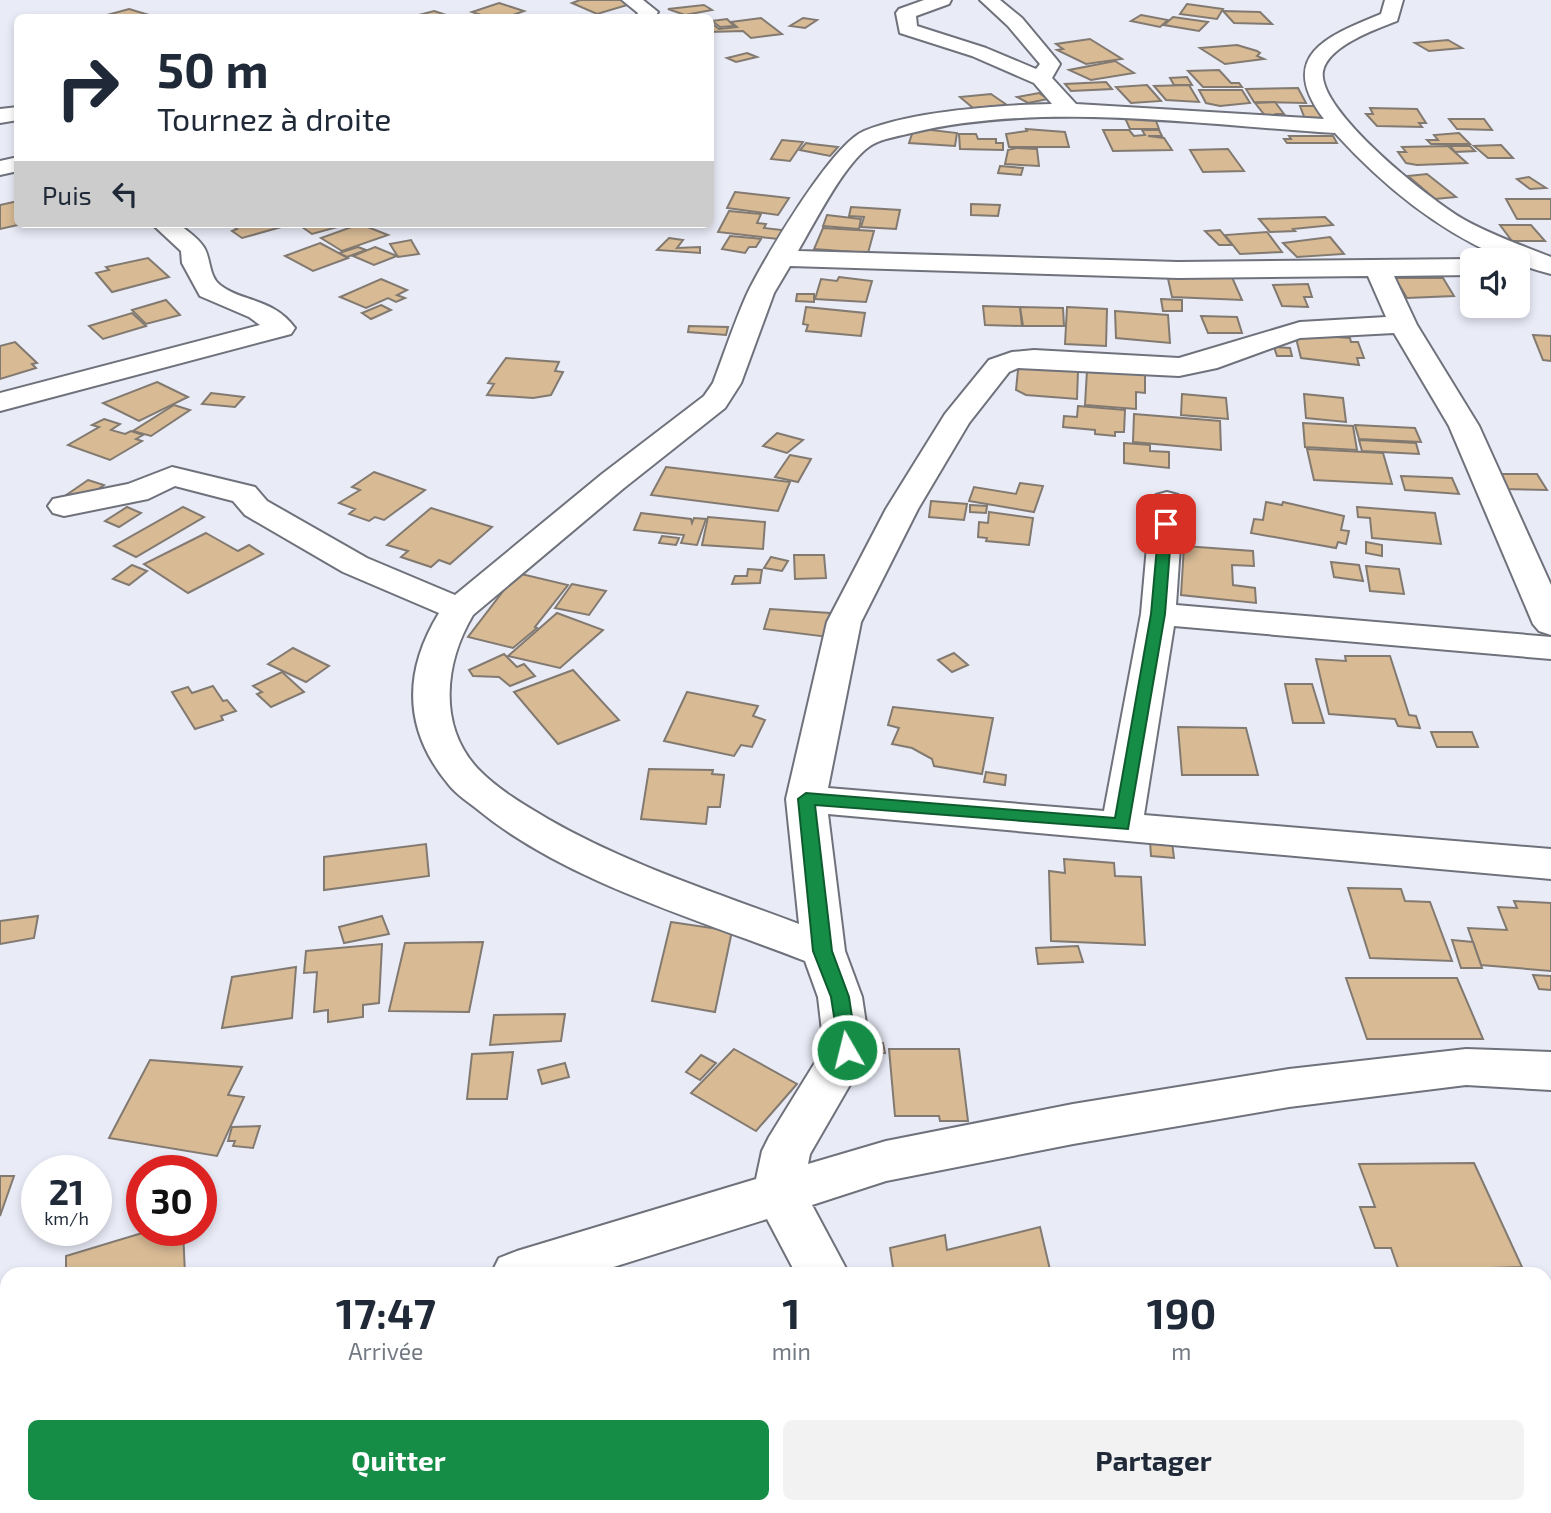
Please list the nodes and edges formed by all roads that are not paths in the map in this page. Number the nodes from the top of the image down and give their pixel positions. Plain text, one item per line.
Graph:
1 (631, 0) edge
2 (942, 0) edge
3 (989, 0) edge
4 (1394, 0) edge
5 (647, 14) edge
6 (1041, 79) junction
7 (1070, 110) junction
8 (1339, 127) junction
9 (169, 228) edge
10 (1510, 248) edge
11 (1530, 257) edge
12 (784, 258) junction
13 (1460, 267) edge
14 (1530, 267) edge
15 (1378, 268) junction
16 (1404, 325) junction
17 (0, 402) edge
18 (1167, 502) dead end
19 (64, 506) dead end
20 (458, 609) junction
21 (1158, 614) junction
22 (1551, 624) edge
23 (1551, 648) edge
24 (806, 799) junction
25 (1122, 825) junction
26 (1551, 864) edge
27 (822, 951) junction
28 (1551, 1071) edge
29 (779, 1192) junction
30 (539, 1267) edge
31 (818, 1267) edge

1 - 5 street
2 - 6 street
3 - 6 street
4 - 8 street
6 - 7 street
7 - 8 street
7 - 12 street
8 - 10 street
9 - 17 street
11 - 14 street
12 - 15 street
12 - 20 street
13 - 15 street
15 - 16 street
16 - 22 street
16 - 24 street
18 - 21 street
19 - 20 street
20 - 27 street
21 - 23 street
21 - 25 street
24 - 25 street
24 - 27 street
25 - 26 street
27 - 29 street
28 - 29 street
29 - 30 street
29 - 31 street

